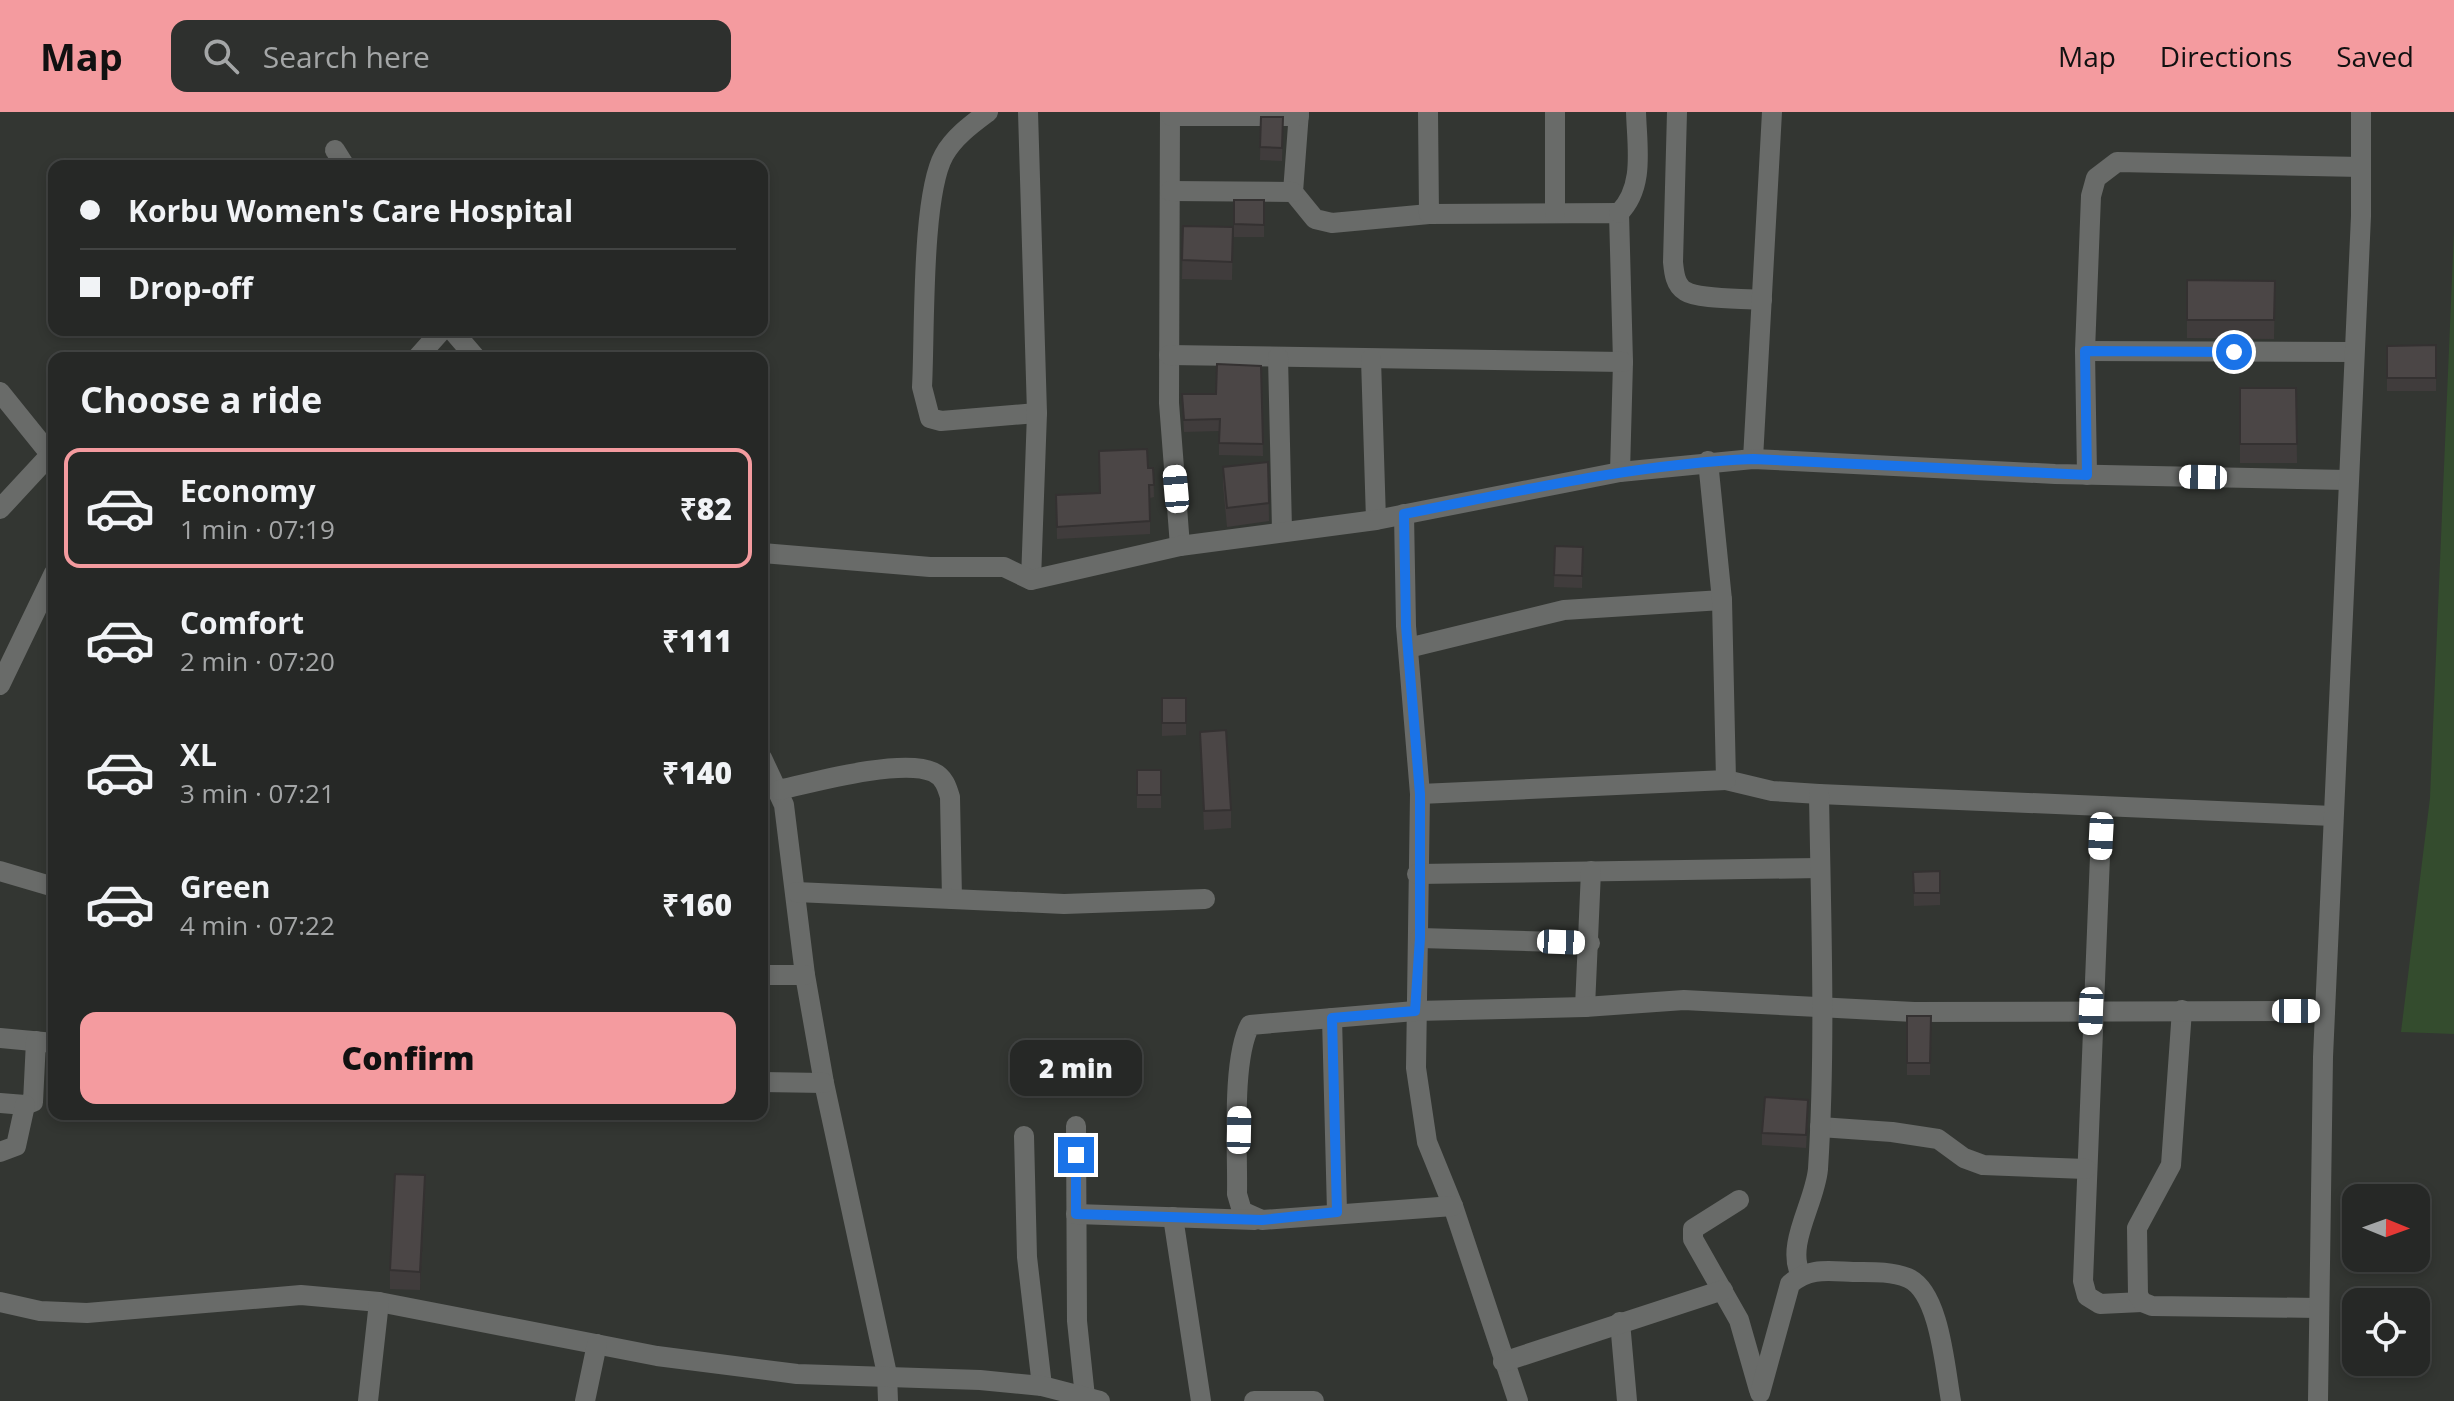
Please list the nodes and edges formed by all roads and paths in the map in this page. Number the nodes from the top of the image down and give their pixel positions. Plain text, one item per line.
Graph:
1 (988, 112) edge
2 (1028, 112) edge
3 (1428, 112) edge
4 (1555, 112) edge
5 (1636, 112) edge
6 (1677, 112) edge
7 (1772, 112) edge
8 (2361, 112) edge
9 (1170, 114) edge
10 (1299, 114) edge
11 (2361, 167) junction
12 (1170, 191) junction
13 (1293, 192) junction
14 (1555, 213) junction
15 (1619, 213) junction
16 (1429, 214) junction
17 (1762, 300) junction
18 (437, 336) edge
19 (457, 336) edge
20 (2085, 351) junction
21 (422, 352) edge
22 (471, 352) edge
23 (2354, 352) junction
24 (1169, 355) junction
25 (1278, 357) junction
26 (1371, 359) junction
27 (1623, 362) junction
28 (1, 396) edge
29 (1037, 413) junction
30 (48, 452) edge
31 (1753, 459) junction
32 (48, 461) edge
33 (1708, 461) junction
34 (1620, 472) junction
35 (2087, 475) junction
36 (2347, 480) junction
37 (0, 509) edge
38 (1404, 514) junction
39 (1376, 520) junction
40 (1282, 530) junction
41 (1180, 546) junction
42 (768, 554) edge
43 (1031, 580) junction
44 (48, 585) edge
45 (1722, 600) junction
46 (1408, 648) junction
47 (0, 685) edge
48 (768, 776) edge
49 (1726, 780) junction
50 (1420, 794) junction
51 (1819, 794) junction
52 (775, 798) edge
53 (2102, 806) junction
54 (2333, 816) junction
55 (1820, 868) junction
56 (0, 871) edge
57 (1591, 871) junction
58 (1417, 874) junction
59 (48, 884) edge
60 (796, 892) junction
61 (952, 899) junction
62 (1205, 899) dead end
63 (1420, 938) junction
64 (1590, 943) junction
65 (768, 975) edge
66 (805, 975) junction
67 (1585, 1007) junction
68 (1823, 1007) junction
69 (2182, 1010) junction
70 (1415, 1011) junction
71 (2091, 1011) junction
72 (2325, 1011) junction
73 (1332, 1018) junction
74 (0, 1038) edge
75 (45, 1042) edge
76 (768, 1082) edge
77 (824, 1083) junction
78 (0, 1103) edge
79 (25, 1105) junction
80 (1076, 1126) dead end
81 (1820, 1127) junction
82 (1024, 1136) dead end
83 (0, 1152) edge
84 (2086, 1169) junction
85 (1739, 1200) dead end
86 (1453, 1206) junction
87 (1337, 1212) junction
88 (1076, 1214) junction
89 (1173, 1217) junction
90 (1262, 1220) junction
91 (1801, 1275) junction
92 (1723, 1290) junction
93 (0, 1302) edge
94 (379, 1302) junction
95 (2142, 1302) junction
96 (2319, 1308) junction
97 (1620, 1322) junction
98 (597, 1344) junction
99 (1503, 1362) junction
100 (887, 1374) junction
101 (1042, 1386) junction
102 (1762, 1397) edge
103 (1093, 1399) edge
104 (368, 1401) edge
105 (585, 1401) edge
106 (888, 1401) edge
107 (1201, 1401) edge
108 (1254, 1401) edge
109 (1314, 1401) edge
110 (1518, 1401) edge
111 (1627, 1401) edge
112 (1951, 1401) edge
113 (2318, 1401) edge

1 - 29 street
2 - 29 street
3 - 16 street
4 - 14 street
5 - 15 street
6 - 17 street
7 - 17 street
8 - 11 street
9 - 10 street
9 - 12 street
10 - 13 street
11 - 20 street
11 - 23 street
12 - 13 street
12 - 24 street
13 - 16 street
14 - 15 street
14 - 16 street
15 - 27 street
17 - 31 street
18 - 21 street
19 - 22 street
20 - 23 street
20 - 35 street
23 - 36 street
24 - 25 street
24 - 41 street
25 - 26 street
25 - 40 street
26 - 27 street
26 - 39 street
27 - 34 street
28 - 30 street
29 - 43 street
31 - 33 street
31 - 35 street
32 - 37 street
33 - 34 street
33 - 45 street
34 - 38 street
35 - 36 street
36 - 54 street
38 - 39 street
38 - 46 street
39 - 40 street
40 - 41 street
41 - 43 street
42 - 43 street
44 - 47 street
45 - 46 street
45 - 49 street
46 - 50 street
48 - 52 street
49 - 50 street
49 - 51 street
50 - 58 street
51 - 53 street
51 - 55 street
52 - 60 street
52 - 61 street
53 - 54 street
53 - 71 street
54 - 72 street
55 - 57 street
55 - 68 street
56 - 59 street
57 - 58 street
57 - 64 street
58 - 63 street
60 - 61 street
60 - 66 street
61 - 62 street
63 - 64 street
63 - 70 street
64 - 67 street
65 - 66 street
66 - 77 street
67 - 68 street
67 - 70 street
68 - 71 street
68 - 81 street
69 - 71 street
69 - 72 street
69 - 95 street
70 - 73 street
70 - 86 street
71 - 84 street
72 - 96 street
73 - 87 street
73 - 90 street
74 - 75 street
75 - 79 street
76 - 77 street
77 - 100 street
78 - 79 street
79 - 83 street
80 - 88 street
81 - 84 street
81 - 91 street
82 - 101 street
84 - 95 street
85 - 92 street
86 - 87 street
86 - 99 street
87 - 90 street
88 - 89 street
88 - 103 street
89 - 90 street
89 - 107 street
91 - 102 street
91 - 112 street
92 - 97 street
92 - 102 street
93 - 94 street
94 - 98 street
94 - 104 street
95 - 96 street
96 - 113 street
97 - 99 street
97 - 111 street
98 - 100 street
98 - 105 street
99 - 110 street
100 - 101 street
100 - 106 street
101 - 103 street
108 - 109 street

